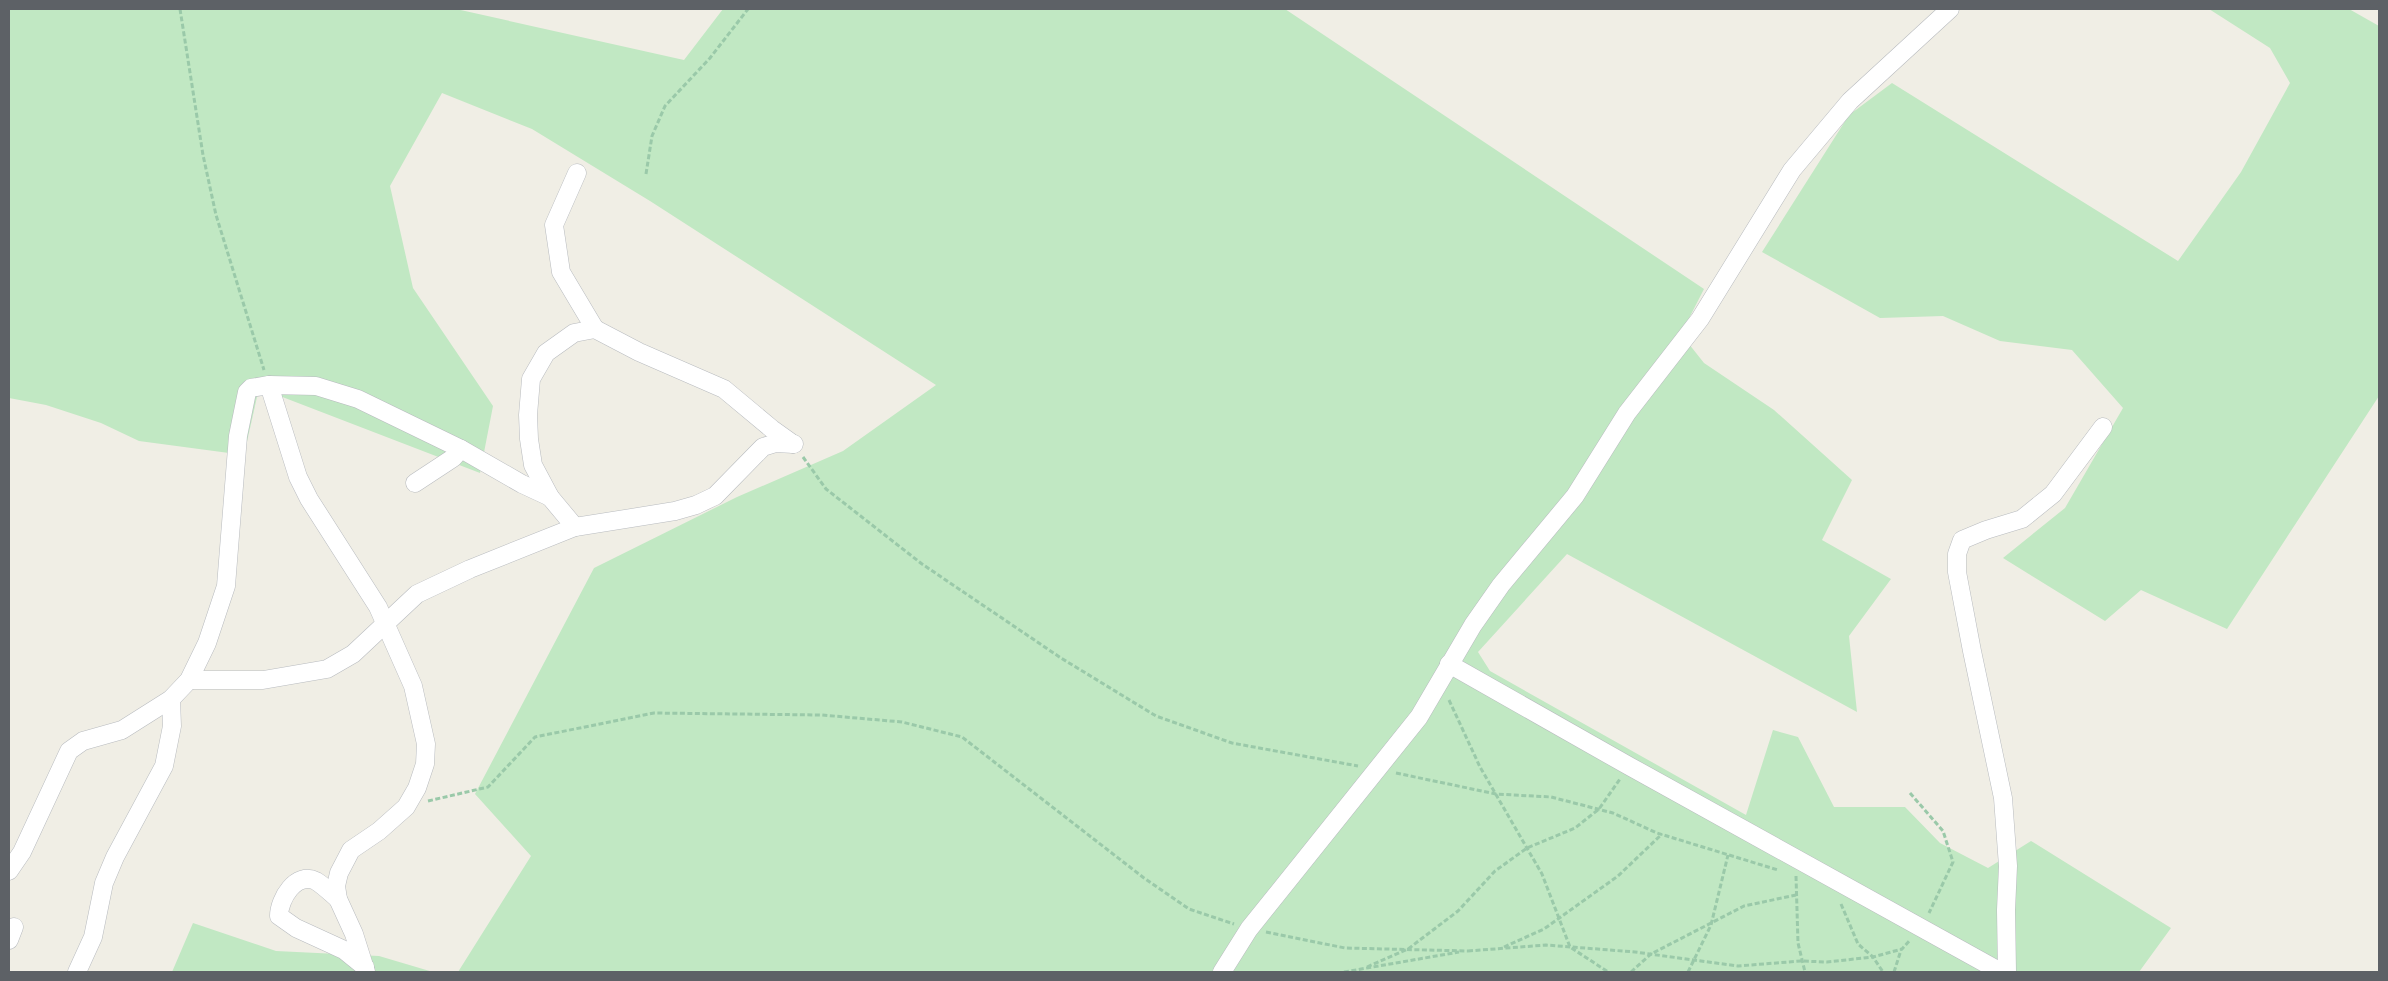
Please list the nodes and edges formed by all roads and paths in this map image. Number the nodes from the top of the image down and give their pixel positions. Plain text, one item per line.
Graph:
1 (180, 9) edge
2 (748, 9) edge
3 (1950, 9) edge
4 (577, 173) dead end
5 (646, 174) dead end
6 (595, 329) junction
7 (269, 385) junction
8 (2104, 427) dead end
9 (794, 444) junction
10 (461, 448) junction
11 (415, 483) dead end
12 (550, 497) junction
13 (575, 527) junction
14 (385, 622) junction
15 (1450, 664) junction
16 (189, 680) junction
17 (1441, 681) junction
18 (171, 699) junction
19 (1629, 766) junction
20 (1378, 770) junction
21 (1910, 793) dead end
22 (1496, 794) junction
23 (406, 807) junction
24 (1599, 810) junction
25 (1662, 834) junction
26 (1527, 848) junction
27 (1728, 854) junction
28 (1779, 870) dead end
29 (9, 871) edge
30 (1788, 873) dead end
31 (1796, 876) junction
32 (1806, 878) dead end
33 (1796, 895) junction
34 (1837, 895) dead end
35 (338, 899) junction
36 (1559, 918) junction
37 (1711, 925) junction
38 (1922, 928) junction
39 (1249, 929) junction
40 (1570, 947) junction
41 (1501, 948) junction
42 (1408, 949) junction
43 (1902, 949) junction
44 (1468, 951) junction
45 (1651, 954) junction
46 (1873, 957) junction
47 (1695, 960) junction
48 (1801, 961) junction
49 (1360, 969) junction
50 (366, 970) edge
51 (77, 972) edge
52 (1222, 972) edge
53 (1344, 972) edge
54 (1608, 972) edge
55 (1631, 972) edge
56 (1688, 972) edge
57 (1805, 972) edge
58 (1883, 972) edge
59 (1894, 972) edge
60 (2001, 972) edge
61 (2008, 972) edge

1 - 7 path
2 - 5 path
3 - 15 street
4 - 6 street
6 - 9 street
6 - 12 street
7 - 10 street
7 - 14 street
7 - 16 street
8 - 61 street
9 - 13 street
9 - 20 path
10 - 11 street
10 - 12 street
12 - 13 street
13 - 14 street
14 - 16 street
14 - 23 street
15 - 17 street
15 - 19 street
16 - 18 street
17 - 20 street
17 - 22 path
18 - 29 street
18 - 51 street
19 - 24 path
19 - 38 street
20 - 22 path
20 - 39 street
21 - 38 path
22 - 24 path
22 - 26 path
23 - 35 street
23 - 39 path
24 - 25 path
24 - 26 path
25 - 27 path
25 - 36 path
26 - 36 path
26 - 42 path
27 - 28 path
27 - 37 path
30 - 31 path
31 - 32 path
31 - 33 path
33 - 37 path
33 - 48 path
34 - 46 path
35 - 50 street
35 - 50 street
36 - 40 path
36 - 41 path
37 - 45 path
37 - 47 path
38 - 43 path
38 - 60 street
39 - 42 path
39 - 52 street
40 - 41 path
40 - 45 path
40 - 54 path
41 - 44 path
42 - 44 path
42 - 49 path
43 - 46 path
43 - 59 path
44 - 49 path
45 - 47 path
45 - 55 path
46 - 48 path
46 - 58 path
47 - 48 path
47 - 56 path
48 - 57 path
49 - 53 path

